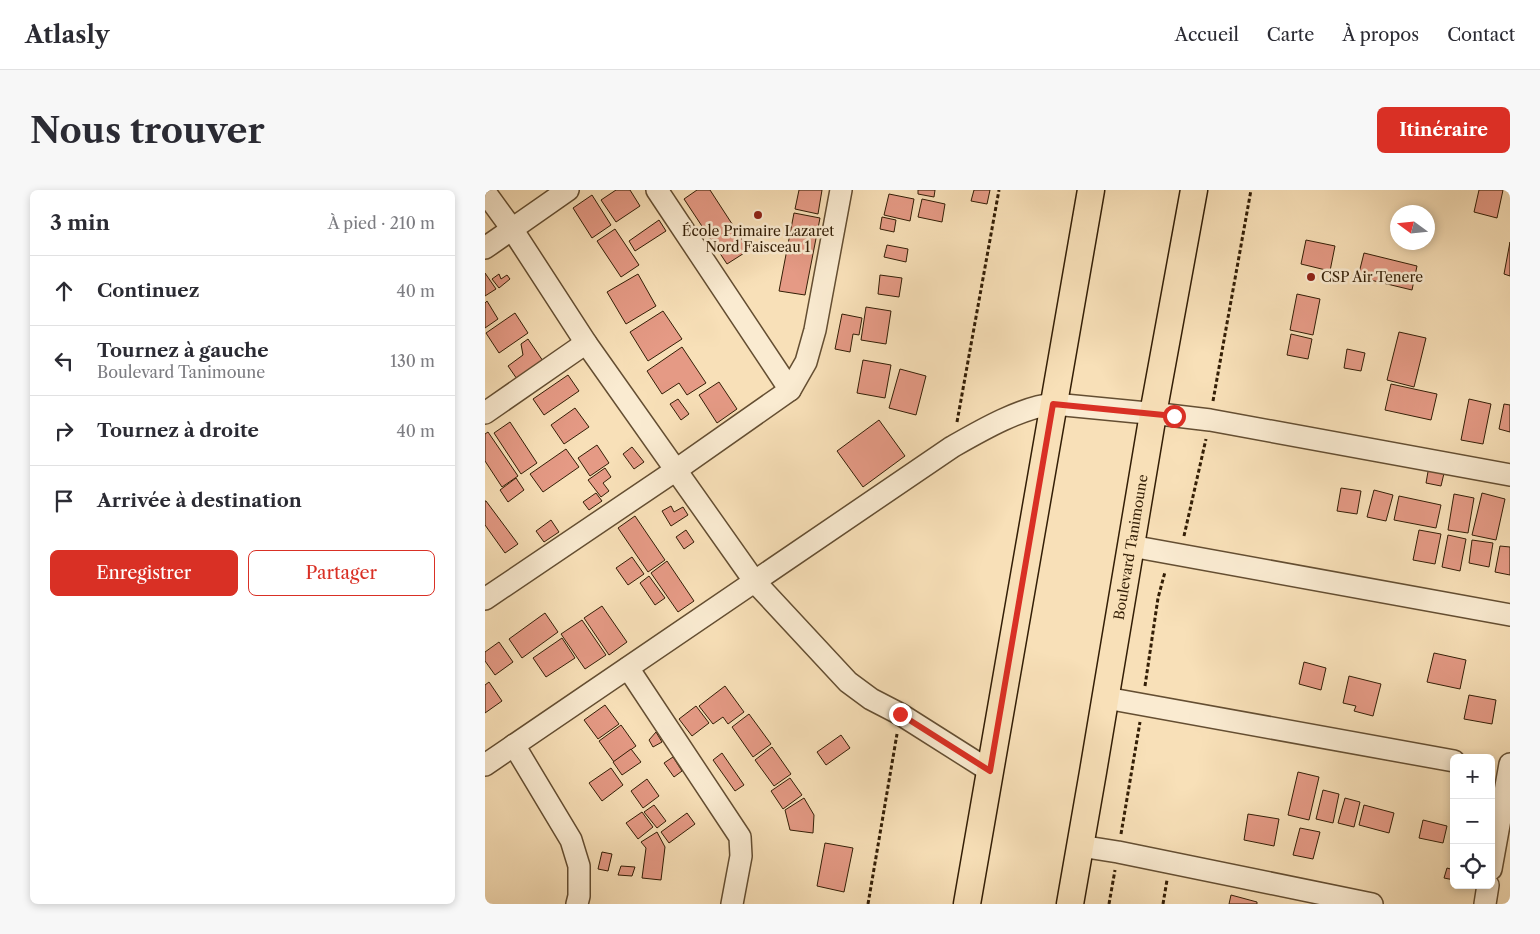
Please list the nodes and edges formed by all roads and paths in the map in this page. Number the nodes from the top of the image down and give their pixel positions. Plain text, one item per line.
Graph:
1 (568, 190) edge
2 (657, 190) edge
3 (841, 190) edge
4 (999, 190) edge
5 (1091, 190) edge
6 (1194, 190) edge
7 (485, 192) edge
8 (511, 229) junction
9 (485, 248) edge
10 (586, 343) junction
11 (790, 390) junction
12 (1053, 404) junction
13 (485, 413) edge
14 (1153, 414) junction
15 (952, 447) junction
16 (676, 470) junction
17 (1510, 475) edge
18 (1131, 546) junction
19 (755, 582) junction
20 (485, 599) edge
21 (1510, 616) edge
22 (628, 668) junction
23 (1105, 698) junction
24 (900, 714) junction
25 (514, 744) junction
26 (1450, 760) edge
27 (485, 765) edge
28 (1505, 769) edge
29 (990, 771) junction
30 (1494, 844) edge
31 (1080, 846) junction
32 (1488, 889) edge
33 (1325, 899) edge
34 (577, 904) edge
35 (732, 904) edge
36 (868, 904) edge
37 (967, 904) edge
38 (1070, 904) edge
39 (1372, 904) edge
40 (1485, 904) edge

1 - 8 street
2 - 11 street
3 - 11 street
4 - 15 path
5 - 12 main road
6 - 14 main road, Boulevard Tanimoune
7 - 8 street
8 - 9 street
8 - 10 street
10 - 13 street
10 - 16 street
11 - 16 street
12 - 14 street
12 - 15 street
12 - 29 main road
14 - 17 street
14 - 18 main road, Boulevard Tanimoune
15 - 19 street
16 - 19 street
16 - 20 street
18 - 21 street
18 - 23 main road, Boulevard Tanimoune
19 - 22 street
19 - 24 street
22 - 25 street
22 - 35 street
23 - 26 street
23 - 31 main road, Boulevard Tanimoune
24 - 29 street
24 - 36 path
25 - 27 street
25 - 34 street
28 - 30 street
29 - 37 main road
31 - 33 street
31 - 38 main road, Boulevard Tanimoune
32 - 40 street
33 - 39 street

